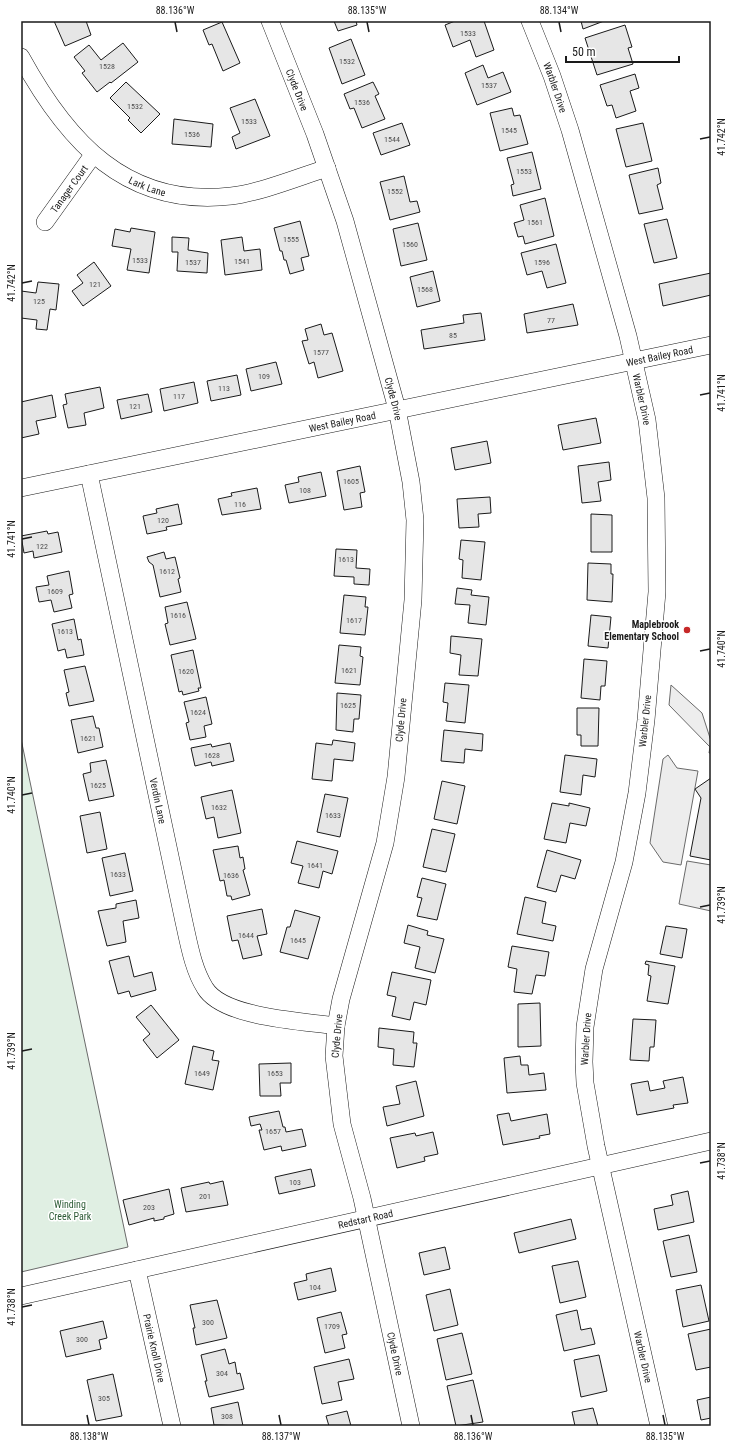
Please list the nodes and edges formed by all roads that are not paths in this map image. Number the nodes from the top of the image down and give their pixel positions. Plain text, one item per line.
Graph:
1 (270, 21) edge
2 (530, 21) edge
3 (21, 57) edge
4 (93, 155) junction
5 (327, 168) junction
6 (45, 222) dead end
7 (711, 345) edge
8 (634, 360) junction
9 (397, 409) junction
10 (90, 474) junction
11 (21, 488) edge
12 (336, 1026) junction
13 (711, 1142) edge
14 (600, 1166) junction
15 (366, 1218) junction
16 (137, 1270) junction
17 (21, 1296) edge
18 (172, 1426) edge
19 (411, 1426) edge
20 (659, 1426) edge

1 - 5 street, Clyde Drive
2 - 8 street, Warbler Drive
3 - 4 street, Lark Lane
4 - 5 street, Lark Lane
4 - 6 street, Tanager Court
5 - 9 street, Clyde Drive
7 - 8 street, West Bailey Road
8 - 9 street, West Bailey Road
8 - 14 street, Warbler Drive
9 - 10 street, West Bailey Road
9 - 12 street, Clyde Drive
10 - 11 street, West Bailey Road
10 - 12 street, Verdin Lane
12 - 15 street, Clyde Drive
13 - 14 street, Redstart Road
14 - 15 street, Redstart Road
14 - 20 street, Warbler Drive
15 - 16 street, Redstart Road
15 - 19 street, Clyde Drive
16 - 17 street, Redstart Road
16 - 18 street, Prairie Knoll Drive

